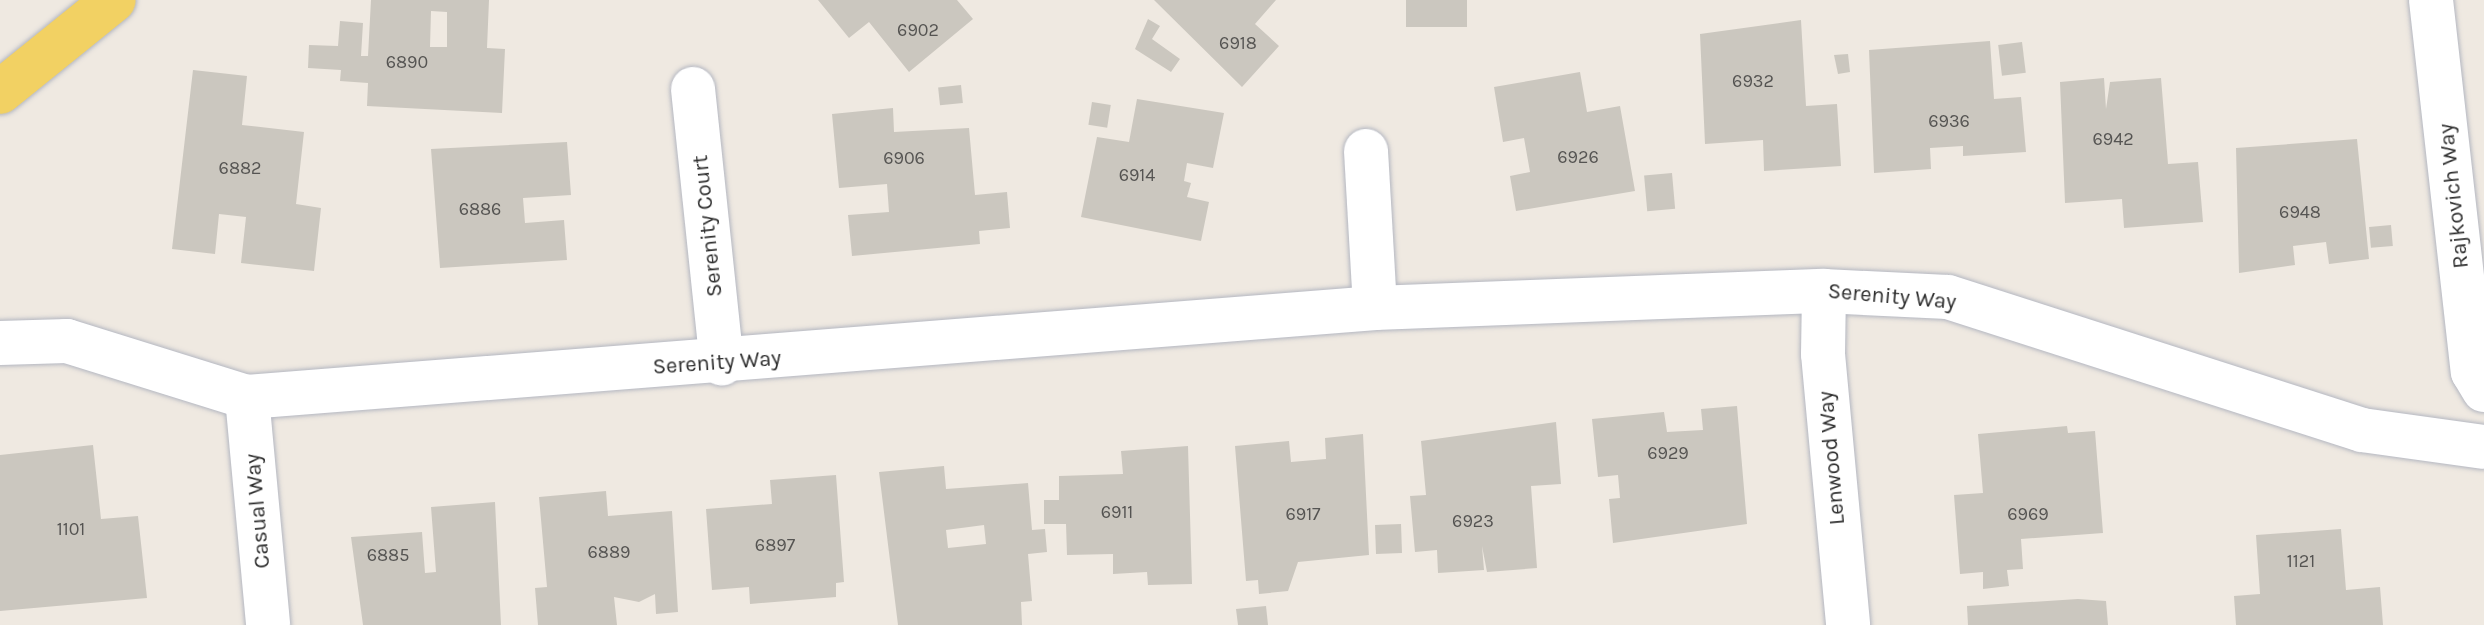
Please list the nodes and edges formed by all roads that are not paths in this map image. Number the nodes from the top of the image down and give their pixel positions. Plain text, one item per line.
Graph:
1 (114, 0) edge
2 (2431, 0) edge
3 (693, 89) dead end
4 (0, 92) edge
5 (1366, 151) dead end
6 (1824, 291) junction
7 (1375, 308) junction
8 (0, 343) edge
9 (722, 363) junction
10 (2484, 390) edge
11 (247, 397) junction
12 (2484, 447) edge
13 (268, 625) edge
14 (1848, 625) edge

1 - 4 main road
2 - 10 street, Rajkovich Way
3 - 9 street, Serenity Court
5 - 7 street
6 - 7 street, Serenity Way
6 - 12 street, Serenity Way
6 - 14 street, Lenwood Way
7 - 9 street, Serenity Way
8 - 11 street, Serenity Way
9 - 11 street, Serenity Way
11 - 13 street, Casual Way

